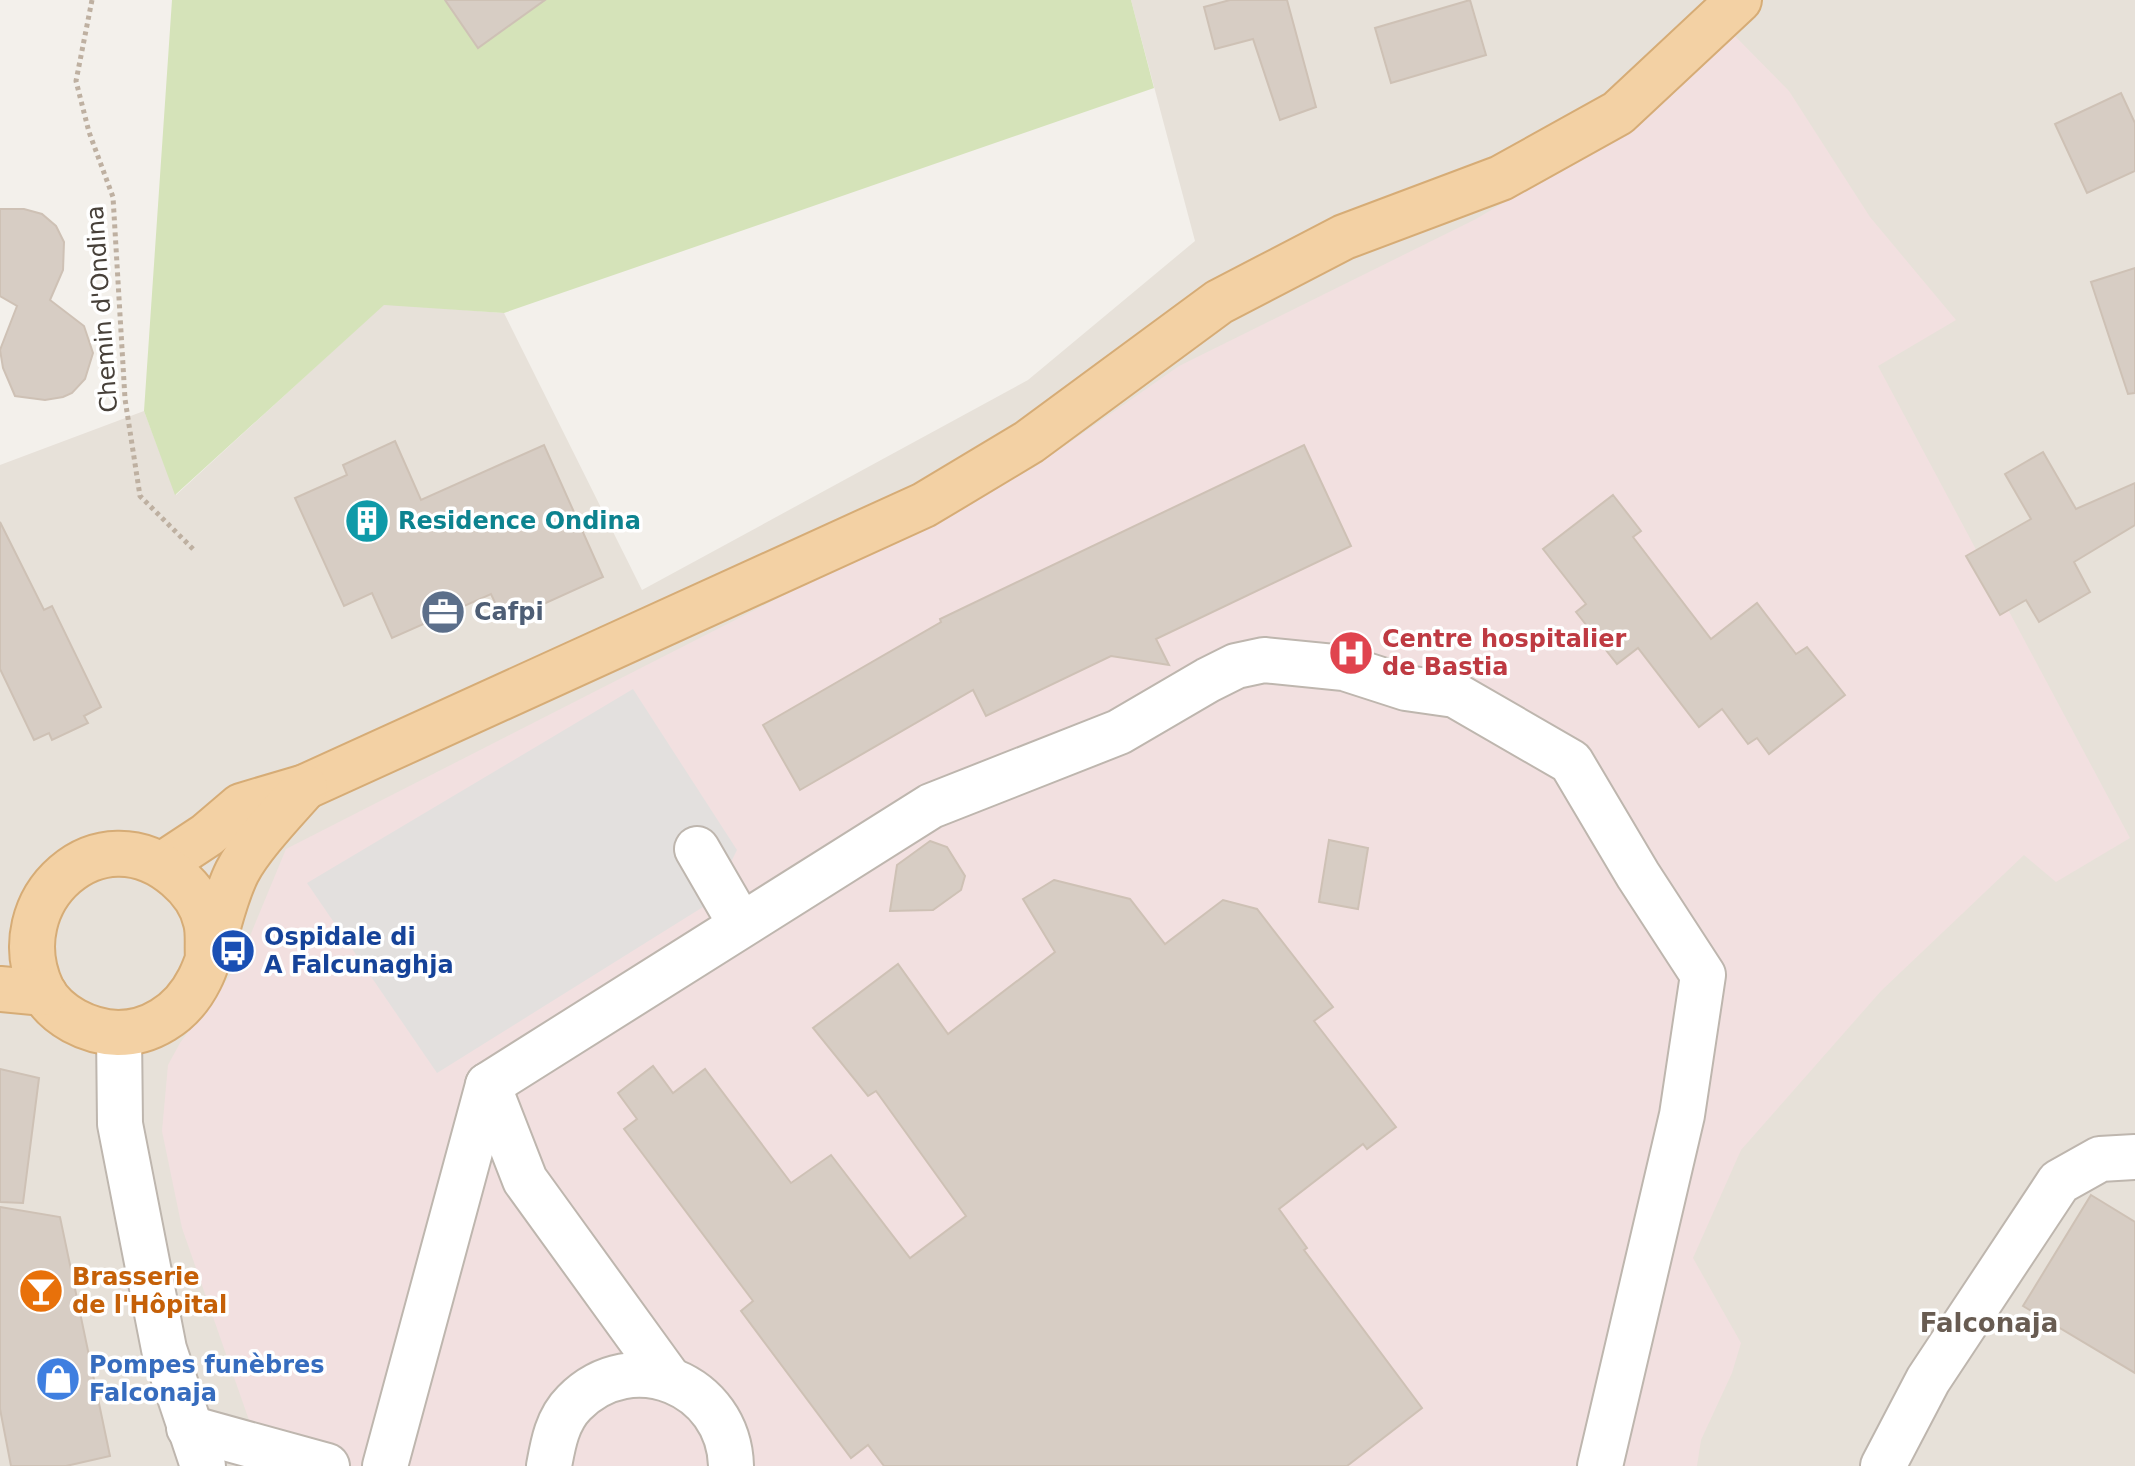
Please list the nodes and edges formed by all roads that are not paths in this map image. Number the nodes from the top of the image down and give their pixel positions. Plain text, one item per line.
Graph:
1 (1739, 0) edge
2 (305, 787) junction
3 (697, 849) dead end
4 (163, 864) junction
5 (49, 886) junction
6 (0, 915) edge
7 (741, 925) junction
8 (208, 958) junction
9 (0, 989) edge
10 (44, 993) junction
11 (119, 1033) junction
12 (488, 1085) junction
13 (2135, 1157) edge
14 (669, 1379) junction
15 (196, 1447) edge
16 (327, 1466) edge
17 (385, 1466) edge
18 (549, 1466) edge
19 (731, 1466) edge
20 (1600, 1466) edge
21 (1883, 1466) edge

1 - 2 main road
2 - 4 main road
2 - 8 main road
3 - 7 street
4 - 5 main road
4 - 8 main road
5 - 6 main road
5 - 10 main road
7 - 12 street
7 - 20 street
8 - 11 main road
9 - 10 main road
10 - 11 main road
11 - 15 street
12 - 14 street
12 - 17 street
13 - 21 street
14 - 18 street
14 - 19 street
15 - 16 street

